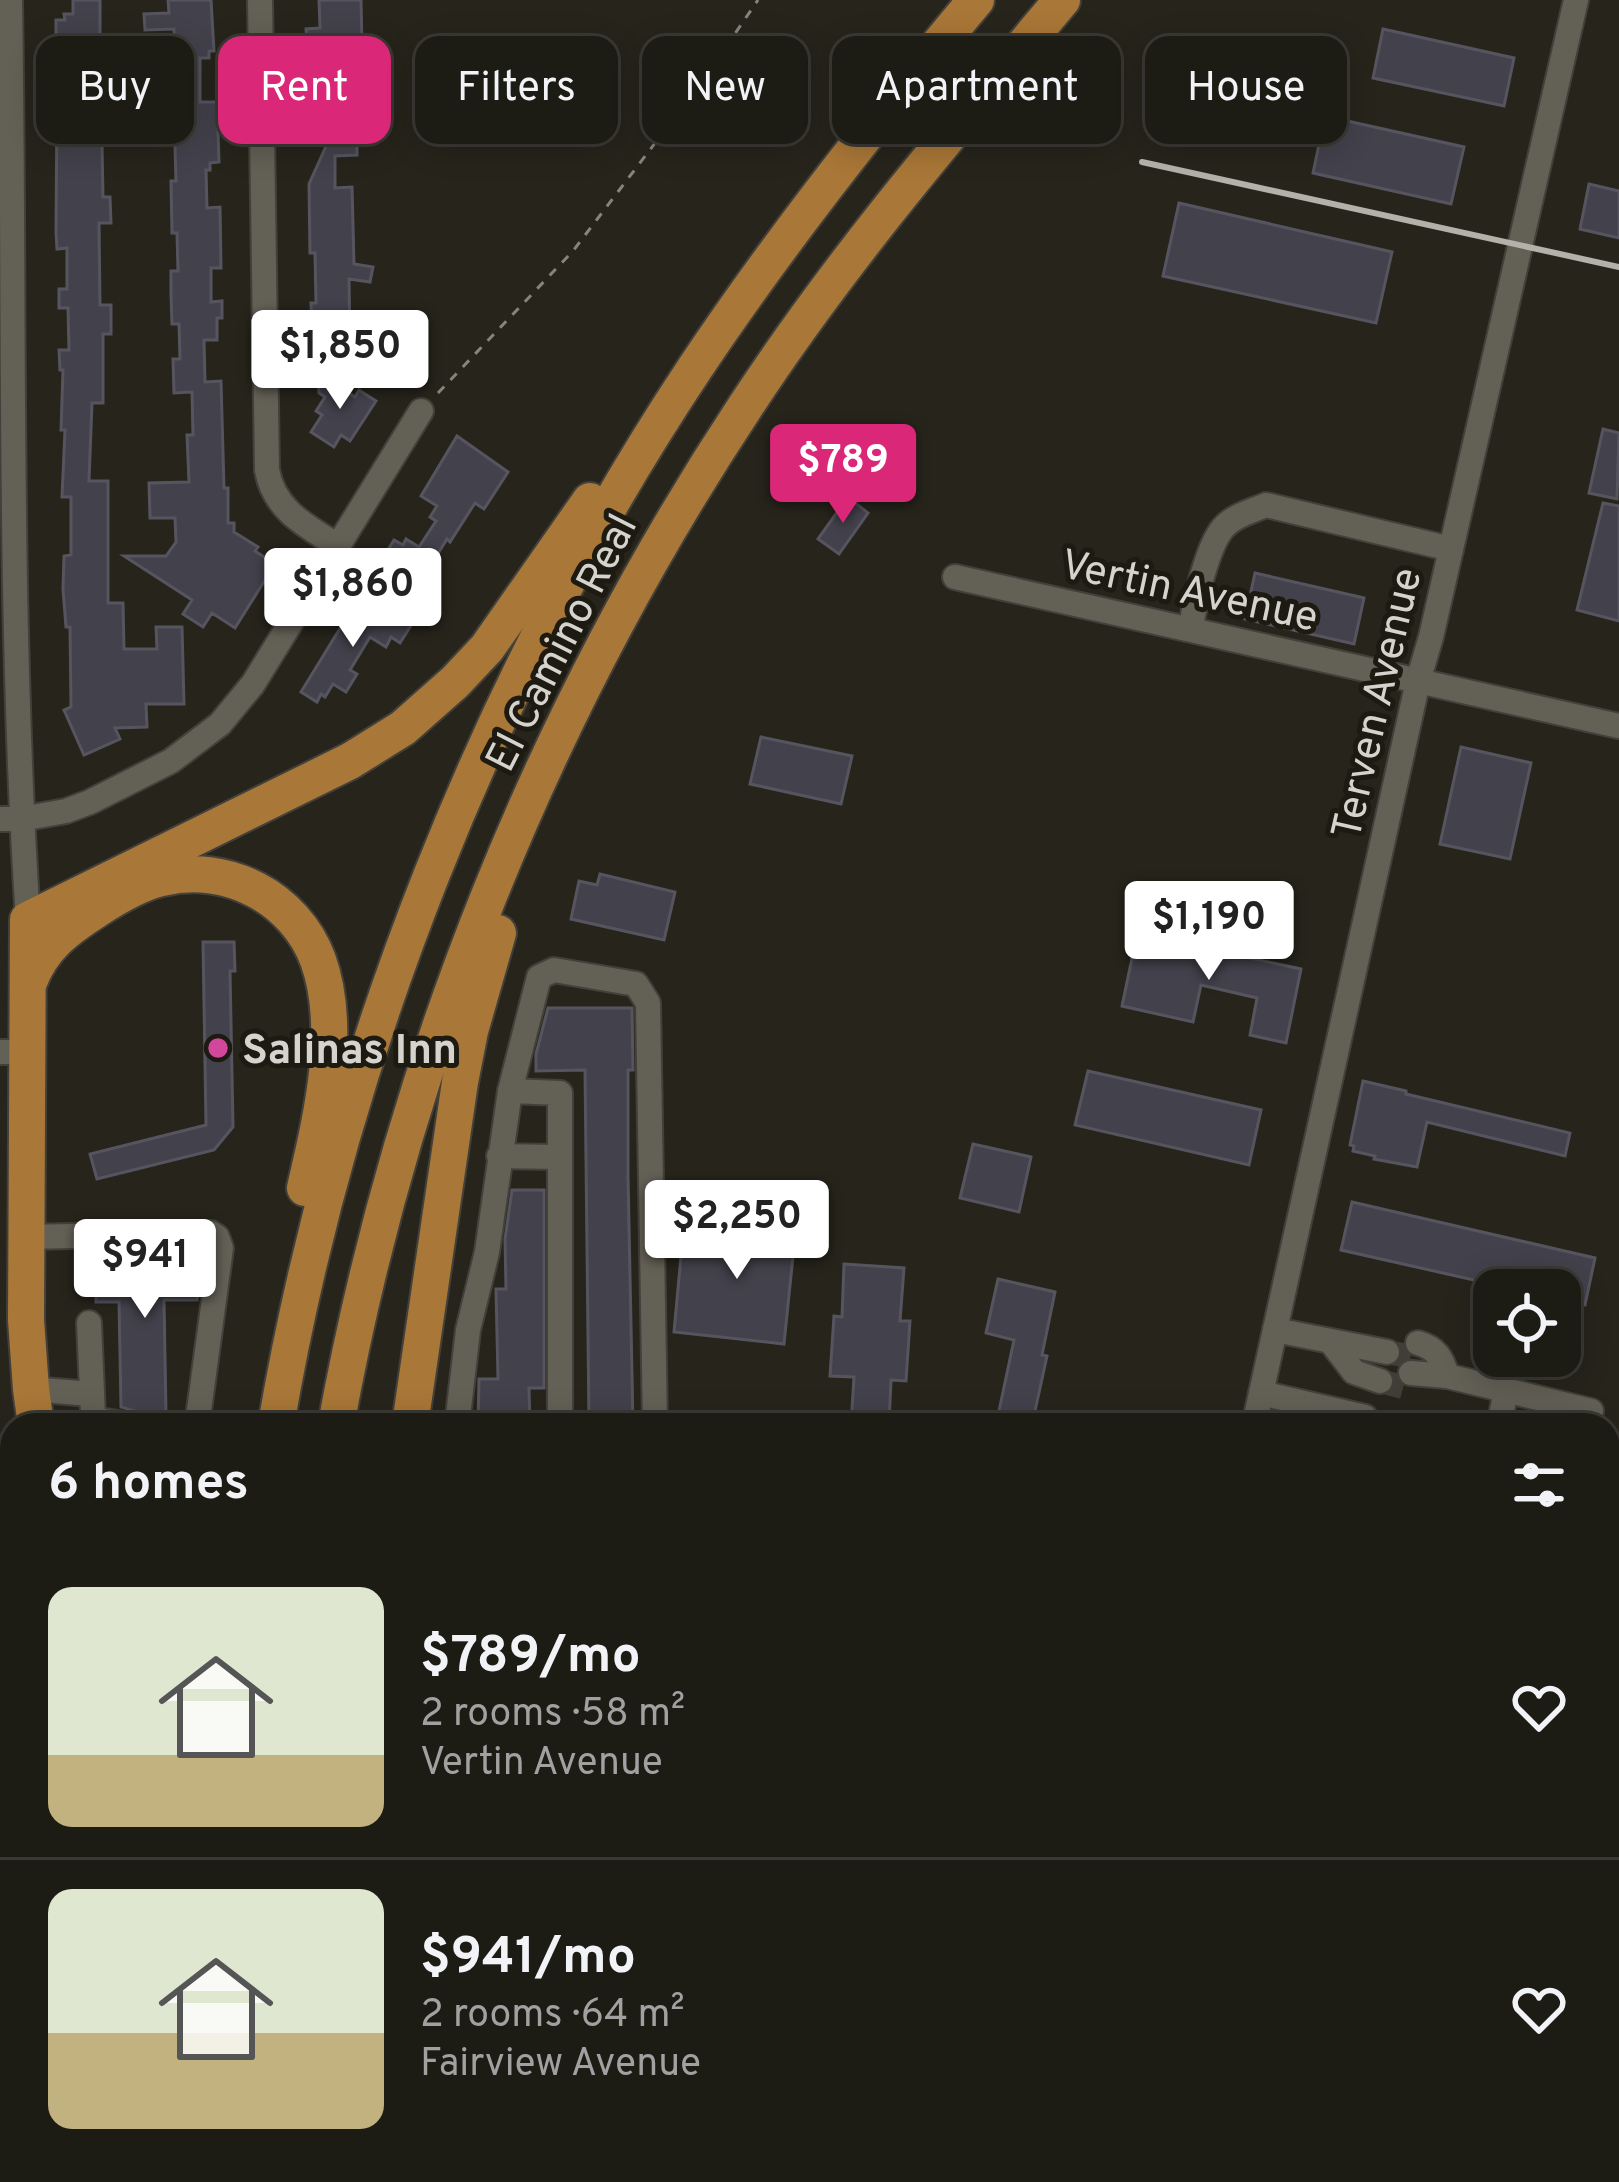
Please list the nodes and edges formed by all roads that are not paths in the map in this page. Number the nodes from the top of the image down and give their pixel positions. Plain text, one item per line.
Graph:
1 (10, 0) edge
2 (260, 0) edge
3 (976, 0) edge
4 (1062, 0) edge
5 (1076, 0) edge
6 (1576, 0) edge
7 (1032, 36) edge
8 (1040, 36) edge
9 (6, 49) edge
10 (943, 144) edge
11 (7, 290) edge
12 (693, 371) junction
13 (421, 412) road end
14 (8, 524) edge
15 (338, 546) junction
16 (1451, 549) junction
17 (955, 577) dead end
18 (1191, 629) junction
19 (611, 632) junction
20 (1418, 681) junction
21 (1619, 726) edge
22 (11, 819) edge
23 (28, 920) junction
24 (26, 991) junction
25 (13, 1052) edge
26 (510, 1091) junction
27 (499, 1156) junction
28 (560, 1157) junction
29 (26, 1237) junction
30 (89, 1323) dead end
31 (1274, 1330) junction
32 (1331, 1342) junction
33 (288, 1353) junction
34 (1447, 1376) junction
35 (1506, 1391) junction
36 (1261, 1393) junction
37 (90, 1394) junction
38 (33, 1407) edge
39 (93, 1413) edge
40 (199, 1413) edge
41 (278, 1413) edge
42 (339, 1413) edge
43 (412, 1413) edge
44 (459, 1413) edge
45 (560, 1413) edge
46 (655, 1413) edge
47 (1256, 1413) edge
48 (1348, 1413) edge
49 (1501, 1413) edge
50 (1591, 1413) edge

1 - 9 street
2 - 15 street
3 - 12 highway, El Camino Real
4 - 7 highway, El Camino Real
5 - 8 highway
6 - 16 street, Terven Avenue
9 - 11 street
10 - 19 highway, El Camino Real
11 - 14 street
12 - 23 highway
12 - 33 highway, El Camino Real
13 - 15 street
14 - 22 street
15 - 22 street
16 - 18 street
16 - 20 street, Terven Avenue
17 - 18 street, Vertin Avenue
18 - 20 street, Vertin Avenue
19 - 42 highway, El Camino Real
19 - 43 highway
20 - 21 street, Vertin Avenue
20 - 31 street, Terven Avenue
22 - 23 street
23 - 24 highway
24 - 25 highway
24 - 33 highway
25 - 29 highway
26 - 27 street
26 - 28 street
26 - 46 street
27 - 28 street
27 - 44 street
28 - 45 street
29 - 38 highway
29 - 40 street
30 - 37 street
31 - 32 street
31 - 36 street, Terven Avenue
32 - 32 street
33 - 41 highway, El Camino Real
34 - 34 street
34 - 35 street
35 - 49 street
35 - 50 street
36 - 47 street, Terven Avenue
36 - 48 street
37 - 38 street
37 - 39 street

